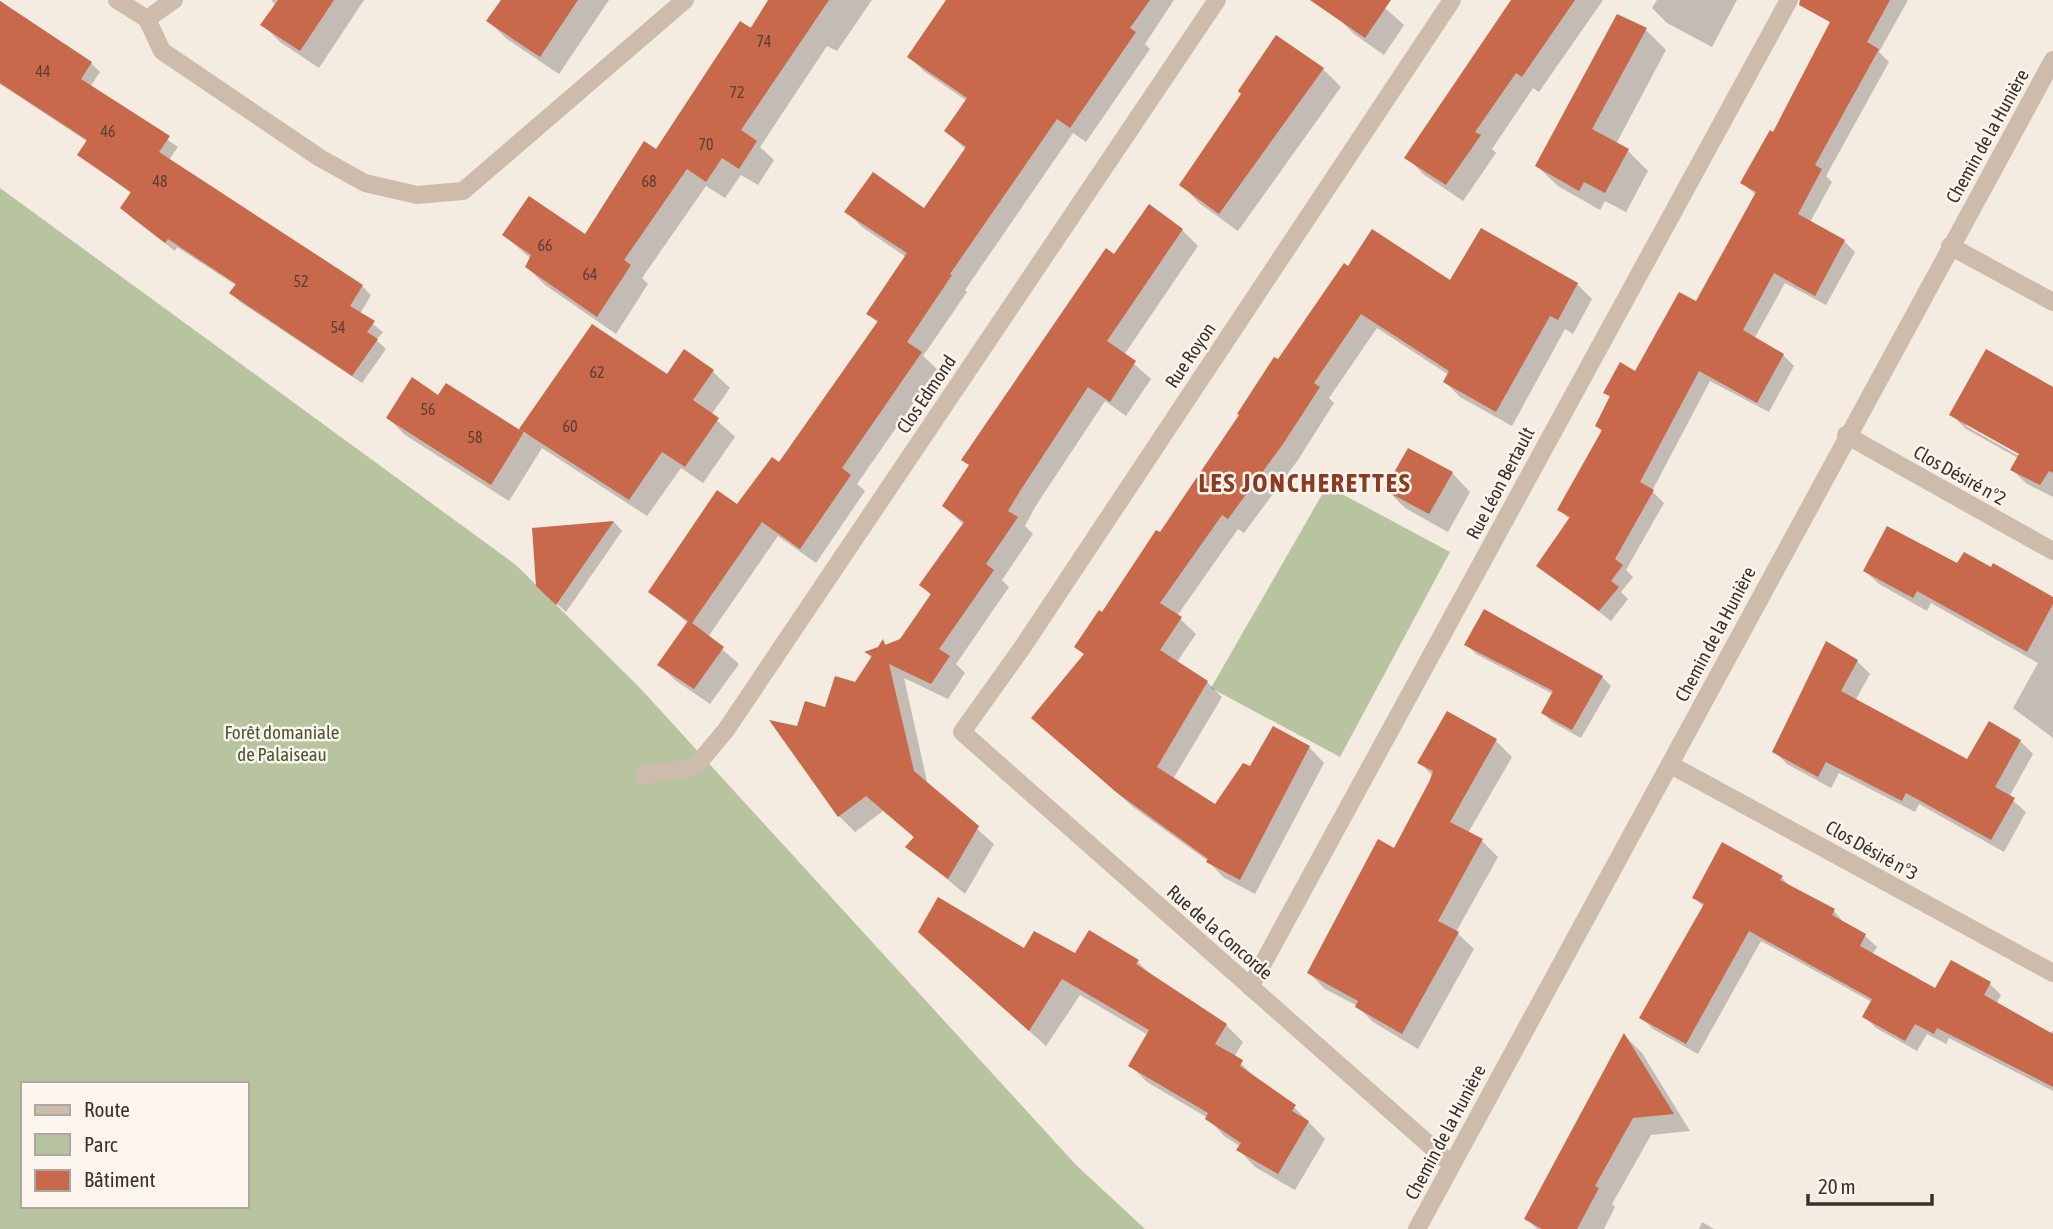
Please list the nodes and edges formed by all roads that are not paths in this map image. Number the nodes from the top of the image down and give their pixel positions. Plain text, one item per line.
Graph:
1 (117, 0) edge
2 (174, 0) edge
3 (685, 0) edge
4 (1217, 0) edge
5 (1452, 0) edge
6 (1788, 0) edge
7 (147, 19) junction
8 (2053, 60) edge
9 (1950, 246) junction
10 (2053, 302) edge
11 (1846, 435) junction
12 (2053, 551) edge
13 (962, 732) joint
14 (1671, 765) junction
15 (644, 775) dead end
16 (2053, 973) edge
17 (1250, 987) junction
18 (1451, 1164) junction
19 (1417, 1229) edge

1 - 7 street
2 - 7 street
3 - 7 street
4 - 15 street, Clos Edmond
5 - 13 street, Rue Royon
6 - 17 street, Rue Léon Bertault
8 - 9 street, Chemin de la Hunière
9 - 10 street
9 - 11 street, Chemin de la Hunière
11 - 12 street, Clos Désiré n°2
11 - 14 street, Chemin de la Hunière
13 - 17 street, Rue de la Concorde
14 - 16 street, Clos Désiré n°3
14 - 18 street, Chemin de la Hunière
17 - 18 street, Rue de la Concorde
18 - 19 street, Chemin de la Hunière

